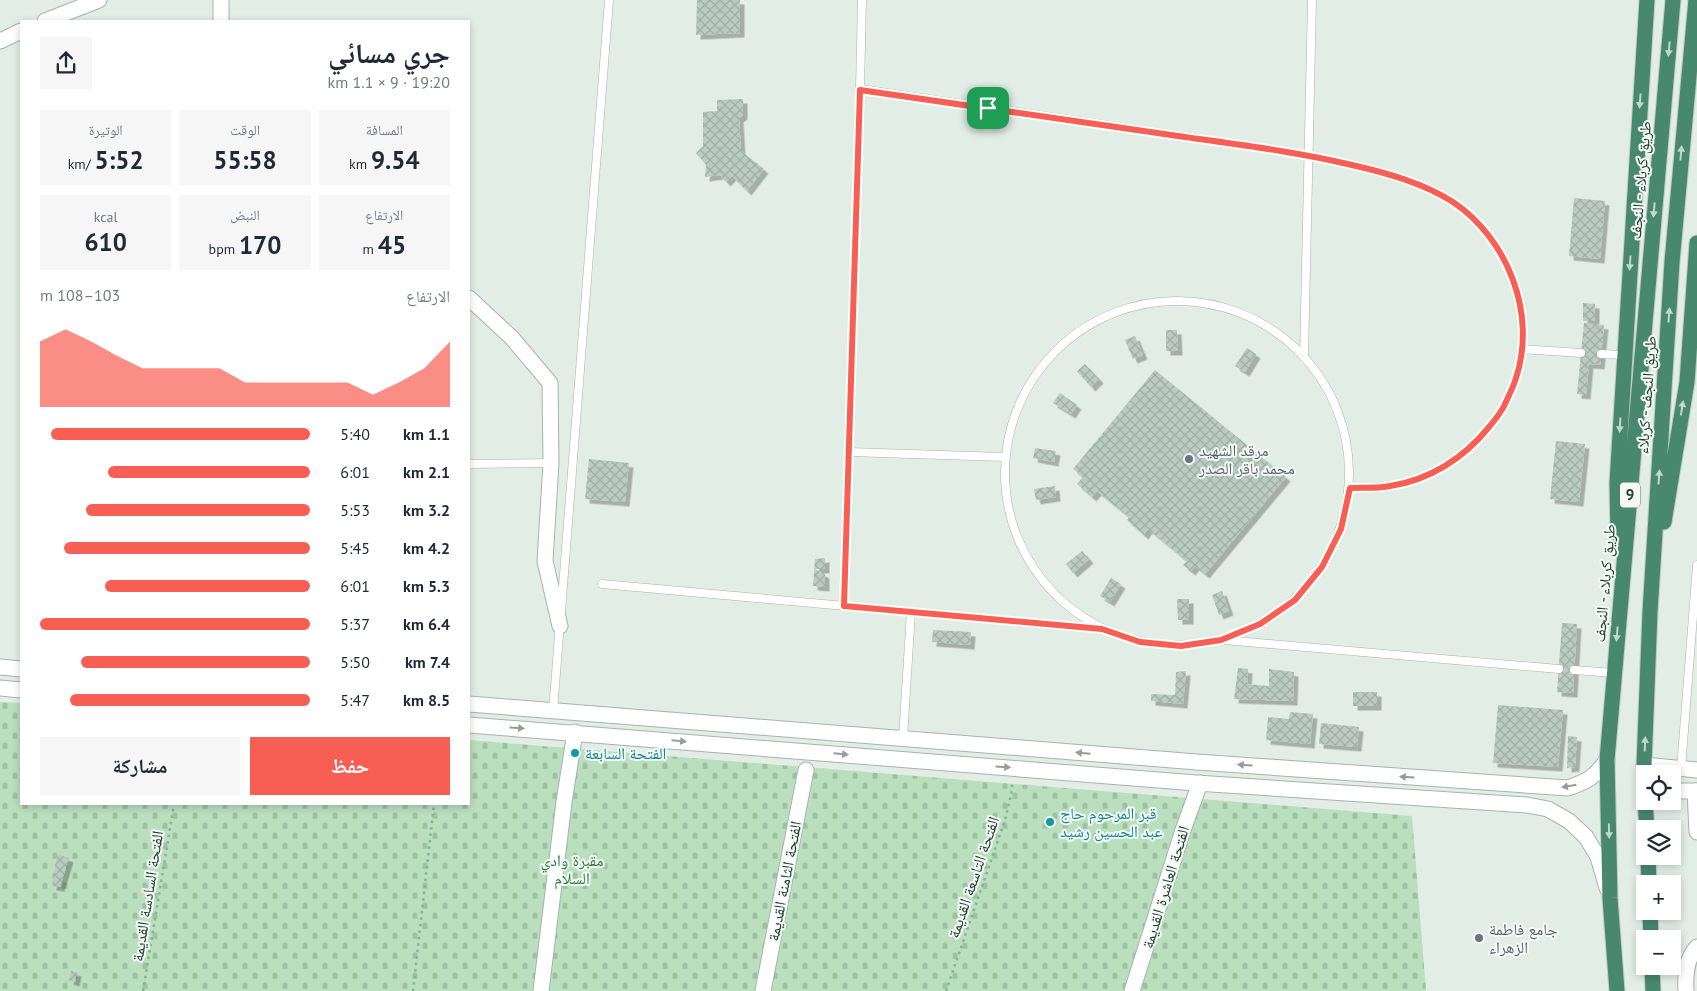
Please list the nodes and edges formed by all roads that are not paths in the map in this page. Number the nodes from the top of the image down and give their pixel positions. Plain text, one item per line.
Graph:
1 (99, 0) edge
2 (221, 0) edge
3 (609, 0) edge
4 (862, 0) edge
5 (1312, 0) edge
6 (1647, 0) edge
7 (1673, 0) edge
8 (1696, 0) edge
9 (48, 20) edge
10 (221, 20) edge
11 (20, 31) edge
12 (0, 41) edge
13 (860, 90) junction
14 (1308, 155) junction
15 (1697, 243) edge
16 (1695, 286) edge
17 (470, 299) edge
18 (1522, 349) junction
19 (1581, 353) dead end
20 (1601, 354) dead end
21 (1624, 355) junction
22 (1304, 356) junction
23 (849, 452) junction
24 (1004, 457) junction
25 (551, 463) junction
26 (470, 464) edge
27 (1350, 488) junction
28 (1697, 565) edge
29 (602, 584) dead end
30 (844, 606) junction
31 (1620, 607) junction
32 (911, 612) junction
33 (1650, 612) junction
34 (560, 626) junction
35 (1102, 629) junction
36 (1221, 640) junction
37 (0, 667) edge
38 (20, 669) edge
39 (1559, 669) dead end
40 (1574, 670) dead end
41 (1614, 673) junction
42 (0, 688) edge
43 (20, 690) edge
44 (470, 704) edge
45 (553, 711) junction
46 (470, 725) edge
47 (575, 732) junction
48 (903, 738) junction
49 (1110, 755) junction
50 (1152, 758) junction
51 (1607, 760) junction
52 (1644, 765) edge
53 (1681, 769) joint
54 (806, 770) dead end
55 (1697, 770) edge
56 (1106, 775) junction
57 (1155, 780) junction
58 (1200, 783) junction
59 (1681, 791) edge
60 (1696, 791) edge
61 (1697, 832) edge
62 (1610, 898) junction
63 (1697, 947) edge
64 (1652, 975) edge
65 (541, 991) edge
66 (763, 991) edge
67 (1132, 991) edge
68 (1617, 991) edge
69 (1653, 991) edge
70 (1686, 991) edge

1 - 9 street
2 - 10 street
3 - 34 lane
4 - 13 lane
5 - 14 lane
6 -> 21 highway
7 -> 31 highway, طريق کربلاء - النجف / 9
33 -> 8 highway, طريق النجف - کربلاء / 9
11 - 12 street
13 - 14 lane
13 - 23 lane
14 - 18 lane
14 - 22 lane
15 - 16 highway
33 -> 16 highway
17 - 25 street
18 - 19 lane
18 - 27 lane
20 - 21 lane
21 -> 31 highway
22 - 24 lane
22 - 27 lane
23 - 24 lane
23 - 30 lane
24 - 35 lane
25 - 26 lane
25 - 34 street
27 - 36 lane
28 - 53 lane
29 - 30 lane
30 - 32 lane
31 -> 41 highway, طريق کربلاء - النجف / 9
32 - 35 lane
32 - 48 lane
52 -> 33 highway, طريق النجف - کربلاء / 9
34 - 45 lane
35 - 36 lane
36 - 39 lane
37 - 38 street
40 - 41 lane
41 - 51 highway, طريق کربلاء - النجف / 9
42 - 43 street
44 - 45 street
45 - 48 street
46 -> 47 street
47 -> 56 street
47 - 65 street
49 -> 48 street
49 - 50 street
49 - 56 street
51 -> 50 street
50 - 57 street
51 -> 62 highway, طريق کربلاء - النجف / 9
53 - 55 street
54 - 66 street, الفتحة الثامنة القديمة
56 - 57 street
57 - 58 street
58 - 62 street
58 - 67 street, الفتحة العاشرة القديمة
59 - 60 street
60 - 61 street
62 - 68 highway, طريق کربلاء - النجف / 9
63 - 70 street
64 - 69 highway

